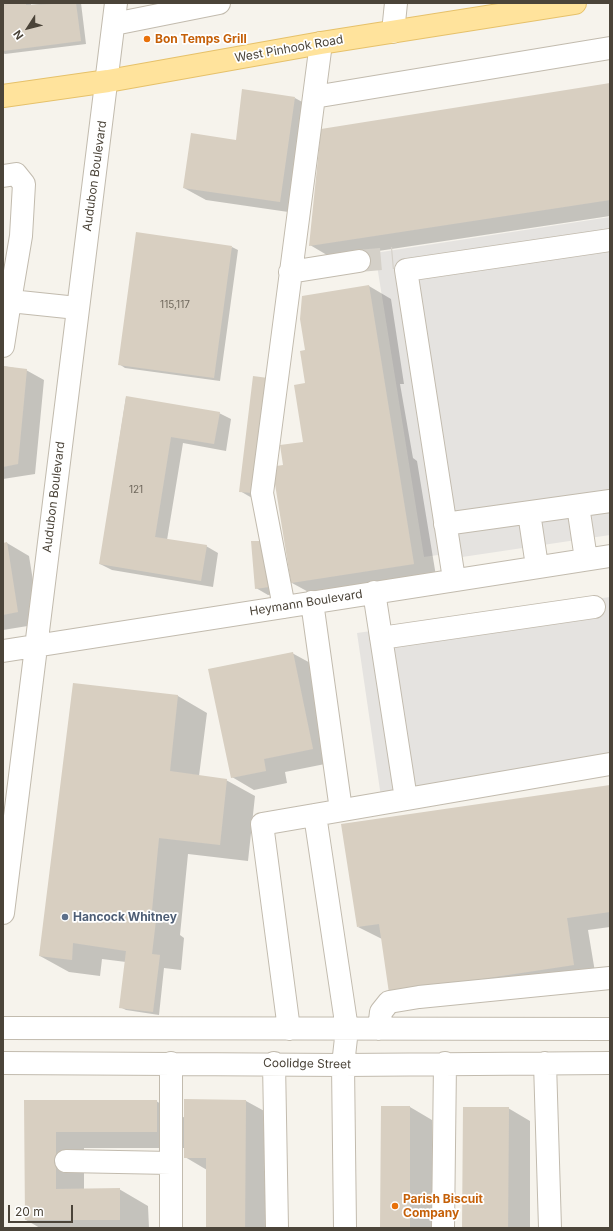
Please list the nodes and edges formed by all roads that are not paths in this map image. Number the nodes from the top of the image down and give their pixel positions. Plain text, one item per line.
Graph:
1 (116, 3) edge
2 (218, 3) edge
3 (396, 3) edge
4 (575, 3) edge
5 (114, 24) junction
6 (393, 32) junction
7 (321, 43) junction
8 (610, 48) edge
9 (108, 81) junction
10 (3, 96) edge
11 (314, 97) junction
12 (3, 176) edge
13 (610, 240) edge
14 (359, 261) tunnel mouth
15 (290, 272) junction
16 (7, 302) edge
17 (77, 308) junction
18 (3, 346) edge
19 (610, 501) edge
20 (578, 506) junction
21 (529, 512) junction
22 (445, 524) junction
23 (610, 556) edge
24 (586, 559) junction
25 (537, 566) junction
26 (454, 580) junction
27 (374, 592) junction
28 (312, 602) junction
29 (284, 607) junction
30 (594, 607) dead end
31 (381, 638) junction
32 (35, 646) junction
33 (3, 651) edge
34 (610, 764) edge
35 (406, 799) junction
36 (341, 810) junction
37 (315, 815) junction
38 (3, 913) edge
39 (610, 978) edge
40 (3, 1028) edge
41 (289, 1029) junction
42 (347, 1029) junction
43 (379, 1029) junction
44 (610, 1029) edge
45 (3, 1063) edge
46 (171, 1063) junction
47 (274, 1063) junction
48 (445, 1063) junction
49 (545, 1063) junction
50 (610, 1063) edge
51 (343, 1065) junction
52 (66, 1160) dead end
53 (171, 1162) junction
54 (171, 1228) edge
55 (277, 1228) edge
56 (345, 1228) edge
57 (443, 1228) edge
58 (550, 1228) edge

1 - 5 street, Audubon Boulevard
2 - 5 street
3 - 6 street
4 - 6 main road, West Pinhook Road
5 - 9 street, Audubon Boulevard
6 - 7 main road, West Pinhook Road
7 - 9 main road, West Pinhook Road
7 - 11 street
8 - 11 street
9 - 10 main road, West Pinhook Road
9 - 17 street, Audubon Boulevard
11 - 15 street
12 - 16 street
13 - 22 street
14 - 15 street
15 - 29 street
16 - 17 street
16 - 18 street
17 - 32 street, Audubon Boulevard
19 - 20 street
20 - 21 street
20 - 24 street
21 - 22 street
21 - 25 street
22 - 26 street
23 - 24 street, Heymann Boulevard
24 - 25 street, Heymann Boulevard
25 - 26 street, Heymann Boulevard
26 - 27 street, Heymann Boulevard
27 - 28 street, Heymann Boulevard
27 - 31 street
28 - 29 street, Heymann Boulevard
28 - 36 street
29 - 32 street, Heymann Boulevard
30 - 31 street
31 - 35 street
32 - 33 street, Heymann Boulevard
32 - 38 street, Audubon Boulevard
34 - 35 street
35 - 36 street
36 - 37 street
37 - 41 street
37 - 42 street
39 - 43 street
40 - 41 street
41 - 42 street
42 - 43 street
42 - 51 street
43 - 44 street
45 - 46 street, Coolidge Street
46 - 47 street, Coolidge Street
46 - 53 street
47 - 51 street, Coolidge Street
47 - 55 street
48 - 49 street, Coolidge Street
48 - 51 street, Coolidge Street
48 - 57 street
49 - 50 street, Coolidge Street
49 - 58 street
51 - 56 street
52 - 53 street
53 - 54 street

